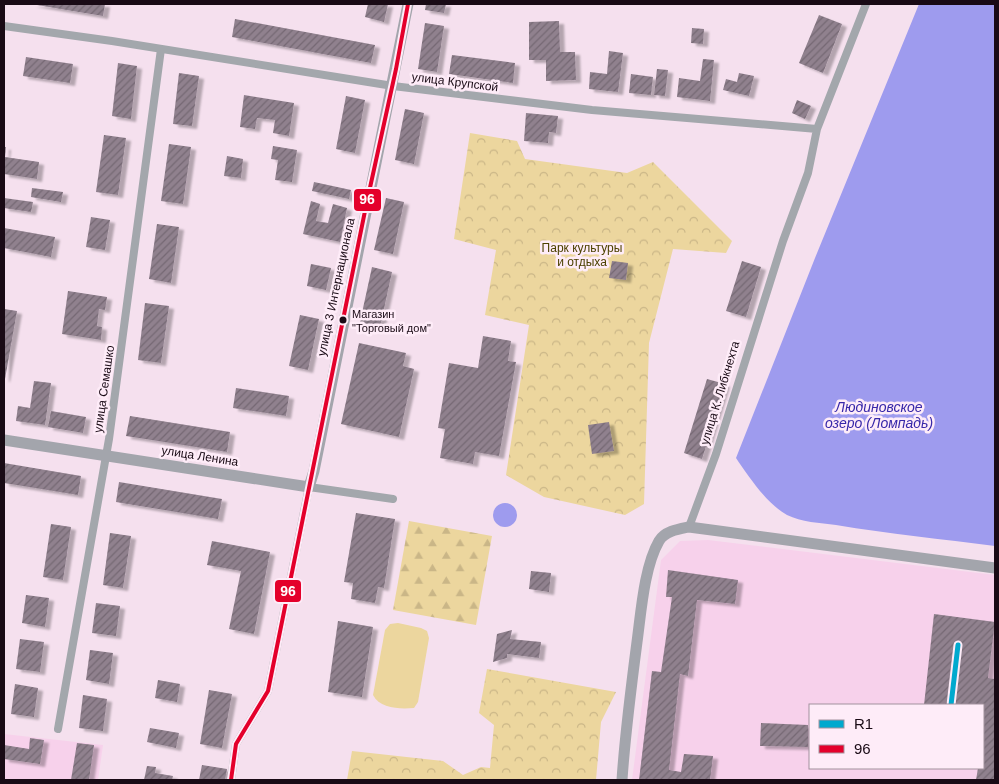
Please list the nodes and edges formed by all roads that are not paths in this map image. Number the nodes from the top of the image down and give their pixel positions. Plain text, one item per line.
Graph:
1 (408, 4) edge
2 (866, 4) edge
3 (4, 26) edge
4 (161, 49) junction
5 (392, 86) junction
6 (817, 129) junction
7 (4, 440) edge
8 (106, 456) junction
9 (309, 487) junction
10 (393, 499) dead end
11 (689, 527) junction
12 (995, 568) edge
13 (58, 729) dead end
14 (231, 780) edge
15 (622, 780) edge

1 - 5 street, улица 3 Интернационала
2 - 6 street, улица К. Либкнехта
3 - 4 street, улица Крупской
4 - 5 street, улица Крупской
4 - 8 street, улица Семашко
5 - 6 street, улица Крупской
5 - 9 street, улица 3 Интернационала
6 - 11 street, улица К. Либкнехта
7 - 8 street, улица Ленина
8 - 9 street, улица Ленина
8 - 13 street, улица Семашко
9 - 10 street, улица Ленина
9 - 14 street
11 - 12 street
11 - 15 street

